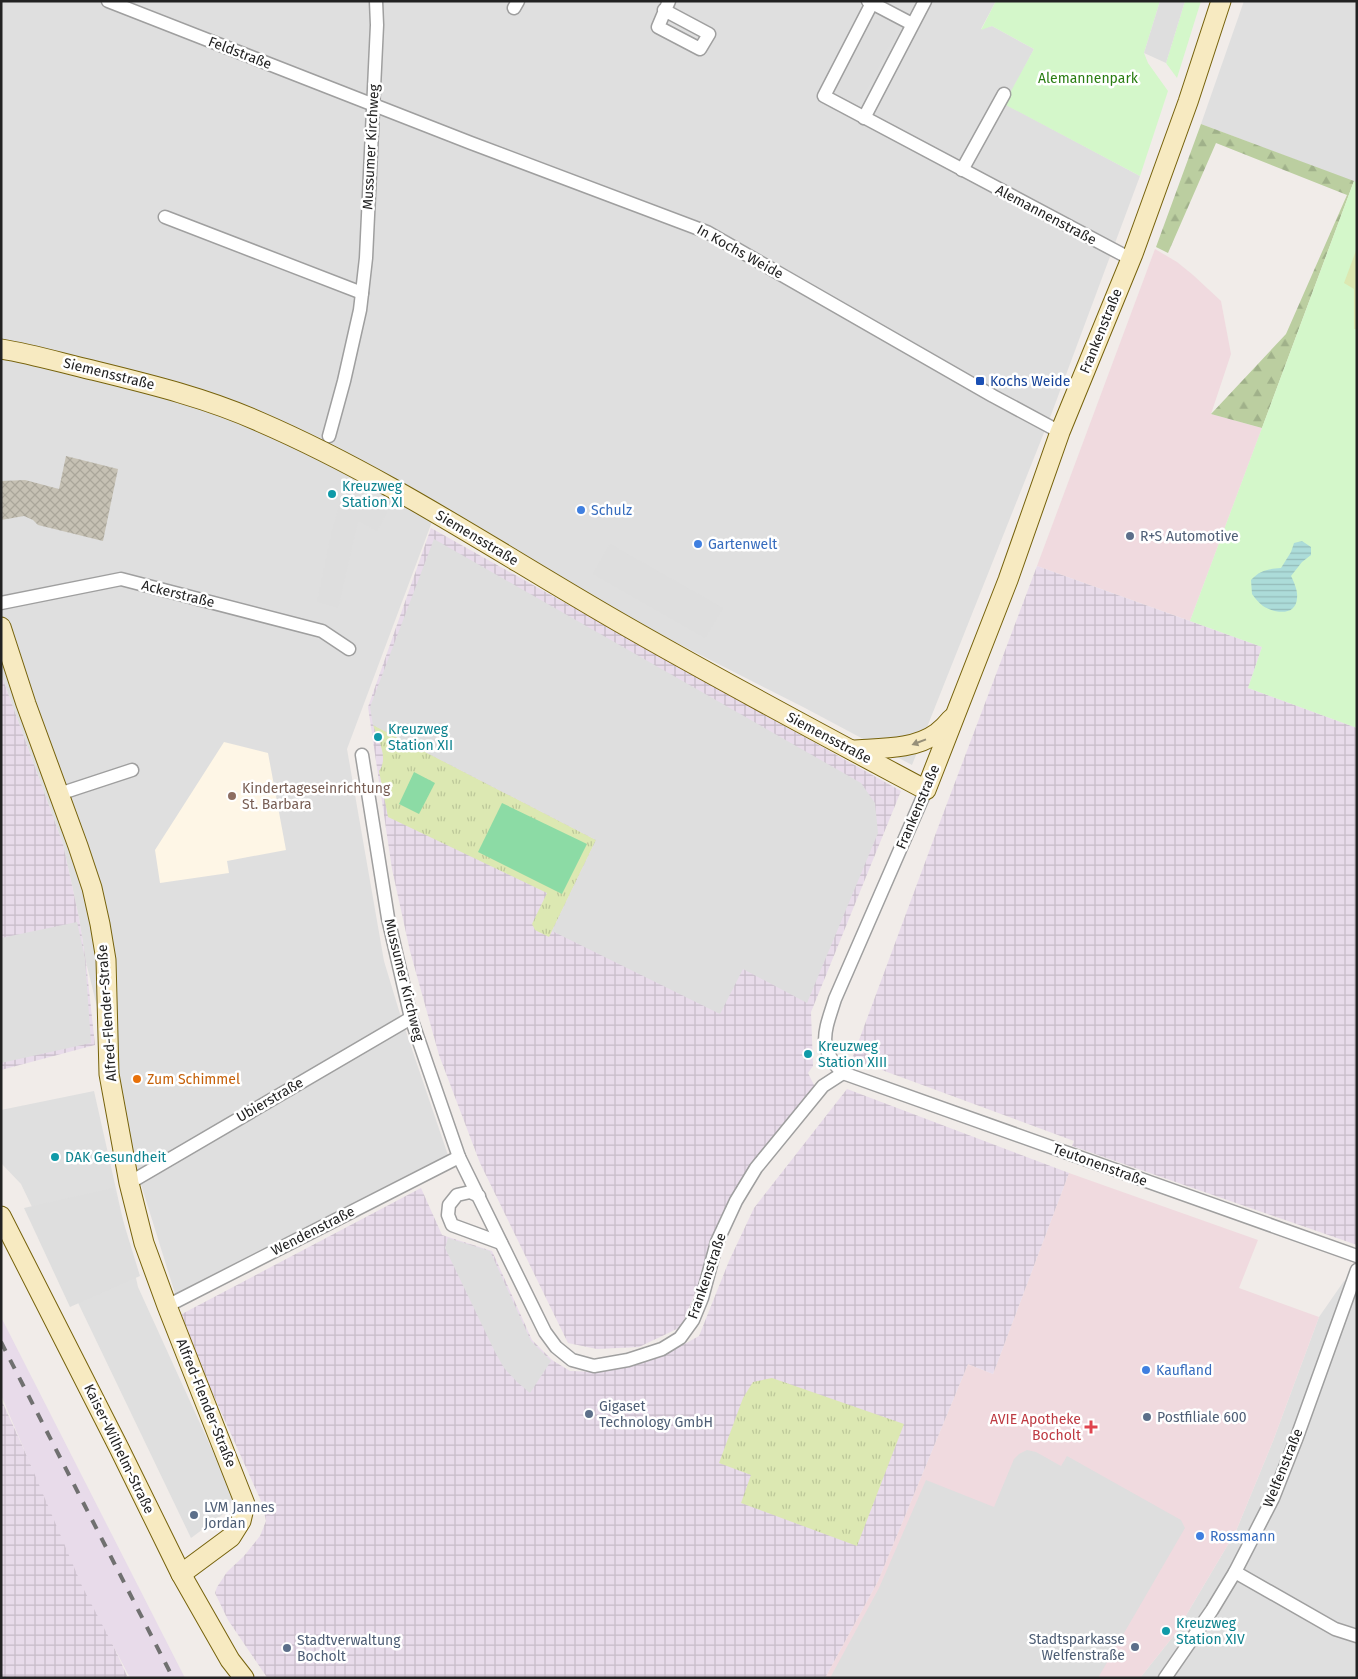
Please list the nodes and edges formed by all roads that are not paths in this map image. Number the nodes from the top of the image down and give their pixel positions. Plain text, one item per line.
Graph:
1 (108, 1) edge
2 (376, 1) edge
3 (925, 1) edge
4 (1221, 1) edge
5 (870, 2) edge
6 (912, 24) junction
7 (1004, 94) dead end
8 (373, 104) junction
9 (864, 118) junction
10 (962, 170) junction
11 (164, 217) dead end
12 (1131, 259) junction
13 (362, 293) junction
14 (1, 349) edge
15 (1060, 432) junction
16 (329, 436) dead end
17 (1, 603) edge
18 (1, 627) edge
19 (349, 649) dead end
20 (957, 713) junction
21 (852, 750) junction
22 (362, 755) dead end
23 (132, 770) dead end
24 (926, 790) junction
25 (59, 794) junction
26 (411, 1018) junction
27 (843, 1072) junction
28 (460, 1157) junction
29 (129, 1183) junction
30 (478, 1196) junction
31 (1, 1216) edge
32 (501, 1243) junction
33 (1357, 1256) edge
34 (1357, 1270) edge
35 (167, 1306) junction
36 (1235, 1572) junction
37 (181, 1574) junction
38 (1357, 1636) edge
39 (244, 1678) edge
40 (1164, 1678) edge

1 - 8 street, Feldstraße
2 - 8 street, Mussumer Kirchweg
3 - 6 street
4 - 12 street, Frankenstraße
5 - 6 street, Alemannenstraße
5 - 9 street, Alemannenstraße
6 - 9 street
7 - 10 street
8 - 13 street, Mussumer Kirchweg
8 - 15 street, In Kochs Weide
9 - 10 street, Alemannenstraße
10 - 12 street, Alemannenstraße
11 - 13 street
12 - 15 street, Frankenstraße
13 - 16 street, Mussumer Kirchweg
14 - 21 street, Siemensstraße
15 - 20 street, Frankenstraße
17 - 19 street, Ackerstraße
18 - 25 street, Alfred-Flender-Straße
20 -> 21 street
20 - 24 street, Frankenstraße
21 - 24 street, Siemensstraße
22 - 26 street, Mussumer Kirchweg
23 - 25 street
24 - 27 street, Frankenstraße
25 - 29 street, Alfred-Flender-Straße
26 - 28 street, Mussumer Kirchweg
26 - 29 street, Ubierstraße
27 - 32 street, Frankenstraße
27 - 33 street, Teutonenstraße
28 - 30 street, Mussumer Kirchweg
28 - 35 street, Wendenstraße
29 - 35 street, Alfred-Flender-Straße
30 - 32 street, Frankenstraße
30 - 32 street
31 - 37 street, Kaiser-Wilhelm-Straße
34 - 36 street, Welfenstraße
35 - 37 street, Alfred-Flender-Straße
36 - 38 street
36 - 40 street, Welfenstraße
37 - 39 street, Kaiser-Wilhelm-Straße

